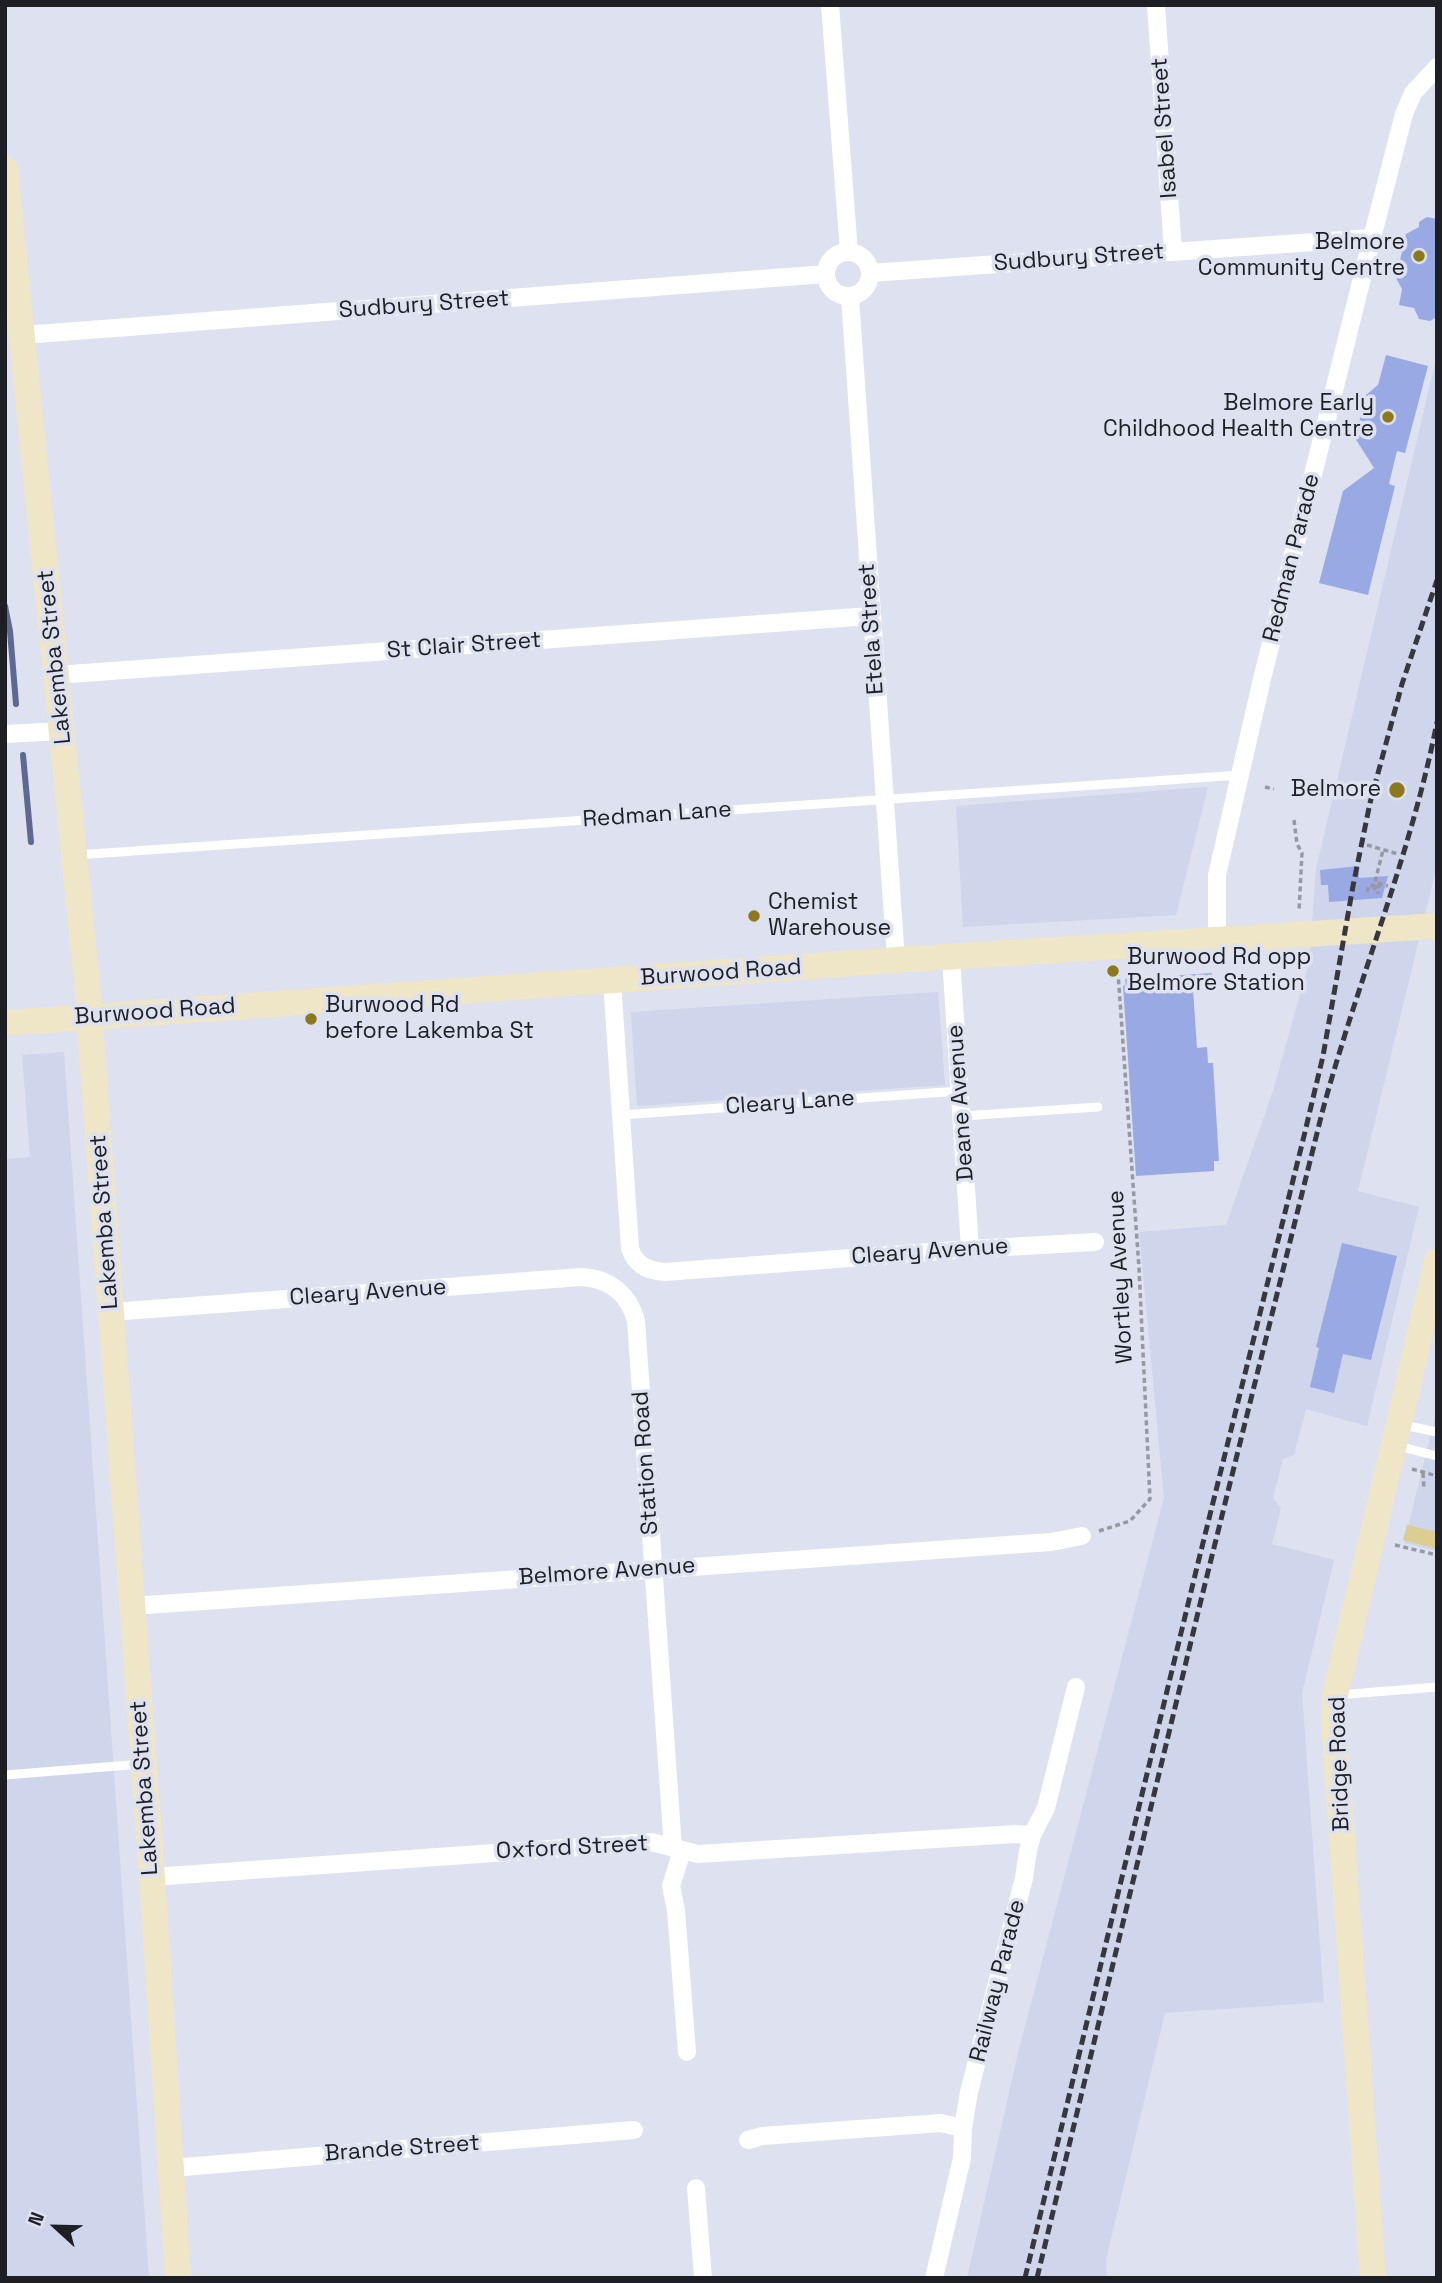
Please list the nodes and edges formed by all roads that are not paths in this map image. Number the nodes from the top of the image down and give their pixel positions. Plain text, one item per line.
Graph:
1 (830, 5) edge
2 (1156, 5) edge
3 (1437, 67) edge
4 (5, 169) edge
5 (7, 206) edge
6 (1372, 238) junction
7 (1173, 251) junction
8 (849, 252) junction
9 (870, 273) junction
10 (826, 274) junction
11 (850, 297) junction
12 (23, 335) junction
13 (872, 616) junction
14 (56, 675) junction
15 (62, 731) junction
16 (5, 734) edge
17 (1241, 775) junction
18 (884, 799) junction
19 (75, 856) junction
20 (1425, 926) edge
21 (1217, 940) junction
22 (951, 958) junction
23 (896, 961) junction
24 (612, 981) junction
25 (89, 1017) junction
26 (5, 1023) edge
27 (960, 1091) junction
28 (1098, 1107) dead end
29 (621, 1115) junction
30 (962, 1116) junction
31 (1095, 1242) dead end
32 (970, 1249) junction
33 (1437, 1261) edge
34 (620, 1292) joint
35 (111, 1312) junction
36 (1437, 1432) edge
37 (1395, 1434) junction
38 (1437, 1457) edge
39 (1082, 1536) road end
40 (653, 1568) junction
41 (132, 1606) junction
42 (1076, 1687) dead end
43 (1437, 1688) edge
44 (1335, 1695) junction
45 (144, 1764) junction
46 (5, 1775) edge
47 (1032, 1835) junction
48 (678, 1849) junction
49 (152, 1877) junction
50 (687, 2052) dead end
51 (963, 2128) junction
52 (634, 2130) dead end
53 (748, 2140) dead end
54 (171, 2168) junction
55 (696, 2188) dead end
56 (178, 2278) edge
57 (703, 2278) edge
58 (934, 2278) edge
59 (1373, 2278) edge

1 - 8 street
2 - 7 street, Isabel Street
3 - 6 street, Redman Parade
4 - 5 main road, Lakemba Street
5 - 12 main road, Lakemba Street
6 - 7 street, Sudbury Street
6 - 17 street, Redman Parade
7 - 9 street, Sudbury Street
8 - 9 street
8 - 10 street
9 - 11 street
10 - 11 street
10 - 12 street, Sudbury Street
11 - 13 street, Etela Street
12 - 14 main road, Lakemba Street
13 - 14 street, St Clair Street
13 - 18 street, Etela Street
14 - 15 main road, Lakemba Street
15 - 16 street
15 - 19 main road, Lakemba Street
17 - 18 lane, Redman Lane
17 - 21 street, Redman Parade
18 - 19 lane, Redman Lane
18 - 23 street, Etela Street
19 - 25 main road, Lakemba Street
20 - 21 main road, Burwood Road
21 - 22 main road, Burwood Road
22 - 23 main road, Burwood Road
22 - 27 street, Deane Avenue
23 - 24 main road, Burwood Road
24 - 25 main road, Burwood Road
24 - 29 street
25 - 26 main road, Burwood Road
25 - 35 main road, Lakemba Street
27 - 29 lane, Cleary Lane
27 - 30 street, Deane Avenue
28 - 30 lane
29 - 32 street, Cleary Avenue
30 - 32 street, Deane Avenue
31 - 32 street, Cleary Avenue
33 - 37 main road, Bridge Road
34 - 35 street, Cleary Avenue
34 - 40 street, Station Road
35 - 41 main road, Lakemba Street
36 - 37 lane
37 - 38 lane
37 - 44 main road, Bridge Road
39 - 40 street, Belmore Avenue
40 - 41 street, Belmore Avenue
40 - 48 street, Station Road
41 - 45 main road, Lakemba Street
42 - 47 street, Railway Parade
43 - 44 lane
44 - 59 main road, Bridge Road
45 - 46 lane
45 - 49 main road, Lakemba Street
47 - 48 street, Oxford Street
47 - 51 street, Railway Parade
48 - 49 street, Oxford Street
48 - 50 street, Station Road
49 - 54 main road, Lakemba Street
51 - 53 street
51 - 58 street, Railway Parade
52 - 54 street, Brande Street
54 - 56 main road, Lakemba Street
55 - 57 street

